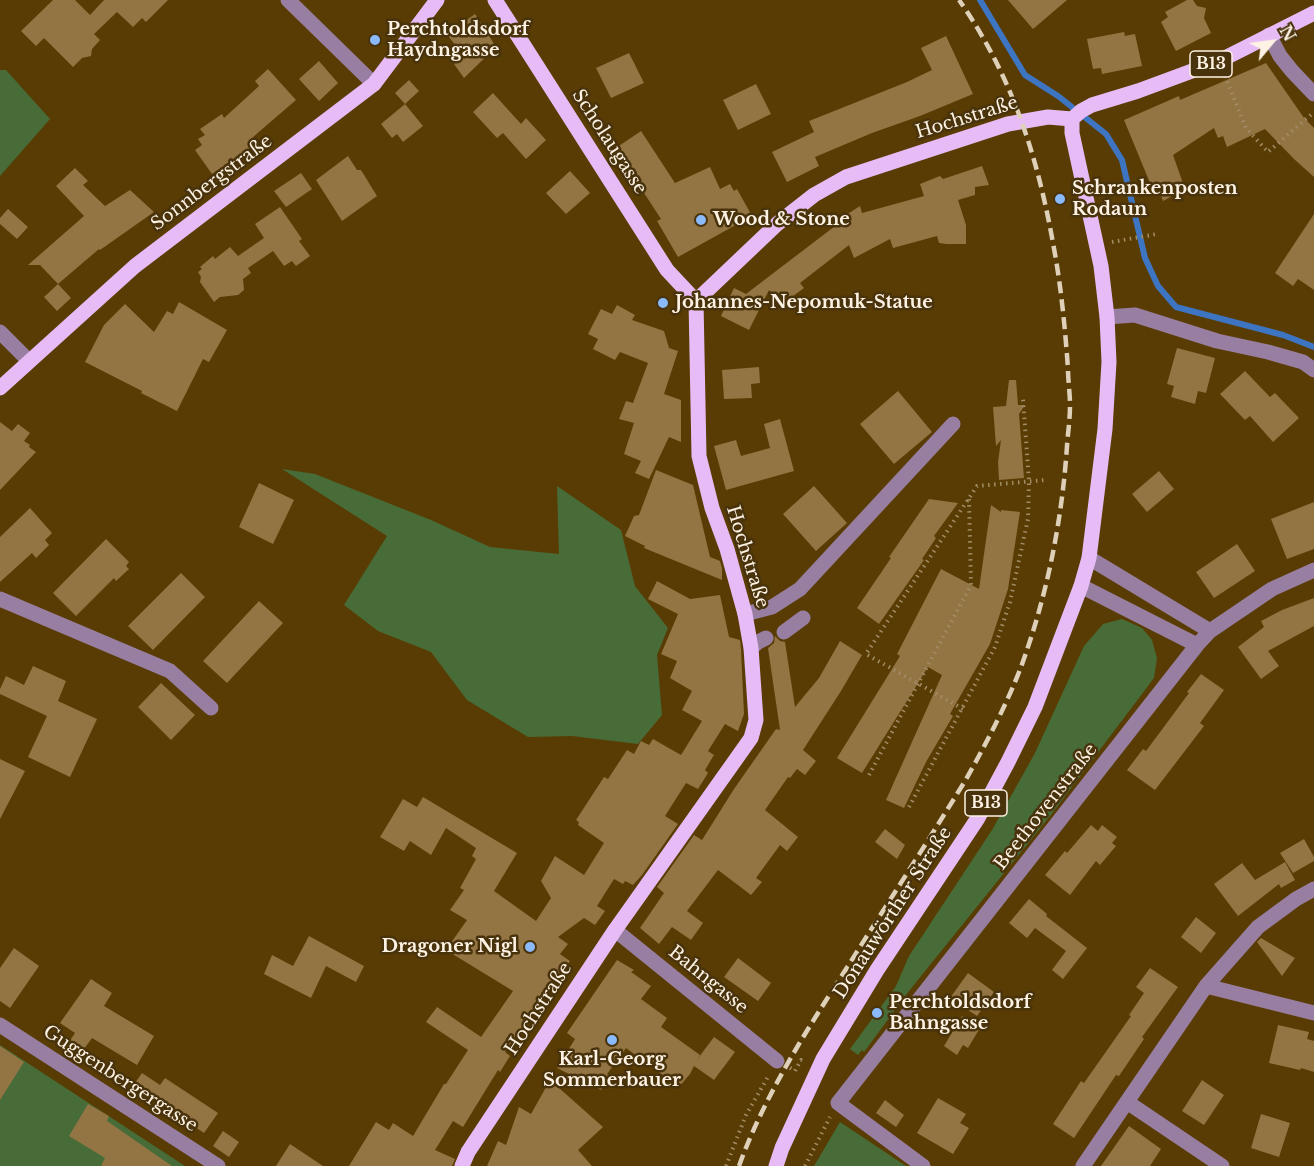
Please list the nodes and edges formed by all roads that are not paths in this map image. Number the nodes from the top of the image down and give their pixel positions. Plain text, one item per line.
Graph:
1 (288, 0) edge
2 (437, 0) edge
3 (495, 0) edge
4 (1314, 13) edge
5 (1269, 36) junction
6 (374, 84) junction
7 (1314, 94) edge
8 (1072, 119) junction
9 (696, 301) junction
10 (1107, 317) junction
11 (0, 332) edge
12 (29, 361) junction
13 (1314, 369) edge
14 (0, 388) edge
15 (953, 424) dead end
16 (1089, 558) junction
17 (1314, 570) edge
18 (1081, 586) junction
19 (0, 599) edge
20 (745, 614) junction
21 (803, 618) dead end
22 (784, 632) dead end
23 (1210, 632) junction
24 (766, 638) dead end
25 (1197, 645) junction
26 (751, 648) junction
27 (210, 708) dead end
28 (1314, 889) edge
29 (615, 930) junction
30 (1206, 986) junction
31 (1314, 1013) edge
32 (0, 1025) edge
33 (777, 1061) road end
34 (1127, 1102) junction
35 (218, 1166) edge
36 (462, 1166) edge
37 (776, 1166) edge
38 (923, 1166) edge
39 (1083, 1166) edge
40 (1222, 1166) edge

1 - 6 street
2 - 6 main road, Sonnbergstraße
3 - 9 main road, Scholaugasse
4 - 5 main road, B13
5 - 7 street
5 - 8 main road, B13
6 - 12 main road, Sonnbergstraße
8 - 9 main road, Hochstraße
8 - 10 main road, Donauwörther Straße / B13
9 - 20 main road, Hochstraße
10 - 13 street
10 - 16 main road, Donauwörther Straße / B13
11 - 12 street
12 - 14 main road, Sonnbergstraße
15 - 20 street
16 - 18 main road, Donauwörther Straße / B13
16 - 23 street
17 - 23 street, Beethovenstraße
18 - 25 street
18 - 37 main road, Donauwörther Straße / B13
19 - 27 street
20 - 26 main road, Hochstraße
21 - 22 street
23 - 25 street, Beethovenstraße
24 - 26 street
25 - 38 street, Beethovenstraße
26 - 29 main road, Hochstraße
28 - 30 street
29 - 33 street, Bahngasse
29 - 36 main road, Hochstraße
30 - 31 street
30 - 34 street
32 - 35 street, Guggenbergergasse
34 - 39 street
34 - 40 street

